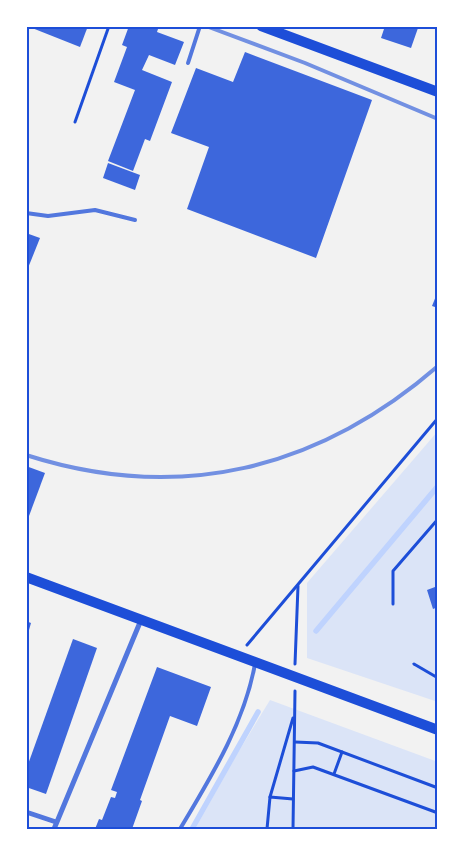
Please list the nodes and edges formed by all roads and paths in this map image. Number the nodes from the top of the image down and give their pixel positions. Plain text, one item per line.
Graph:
1 (108, 26) edge
2 (200, 26) edge
3 (261, 26) edge
4 (188, 64) dead end
5 (438, 92) edge
6 (75, 122) dead end
7 (26, 213) edge
8 (135, 220) dead end
9 (438, 418) edge
10 (438, 520) edge
11 (26, 577) edge
12 (298, 585) junction
13 (393, 604) dead end
14 (142, 620) junction
15 (238, 655) junction
16 (295, 661) dead end
17 (255, 662) junction
18 (414, 664) dead end
19 (438, 678) edge
20 (295, 684) dead end
21 (295, 714) junction
22 (438, 730) edge
23 (295, 742) junction
24 (342, 752) junction
25 (294, 770) junction
26 (334, 774) junction
27 (438, 788) edge
28 (270, 797) junction
29 (293, 799) junction
30 (26, 812) edge
31 (438, 813) edge
32 (56, 822) junction
33 (54, 829) edge
34 (180, 829) edge
35 (267, 829) edge
36 (293, 829) edge

1 - 6 path
2 - 4 lane
3 - 5 main road
7 - 8 lane
9 - 12 path
10 - 13 path
11 - 14 main road
12 - 15 path
12 - 16 path
14 - 15 main road
14 - 32 street
15 - 17 main road
17 - 22 main road
17 - 34 lane
18 - 19 path
20 - 21 path
21 - 23 path
21 - 28 path
23 - 24 path
23 - 25 path
24 - 26 path
24 - 27 path
25 - 26 path
25 - 29 path
26 - 31 path
28 - 29 path
28 - 35 path
29 - 36 path
30 - 32 street
32 - 33 street

